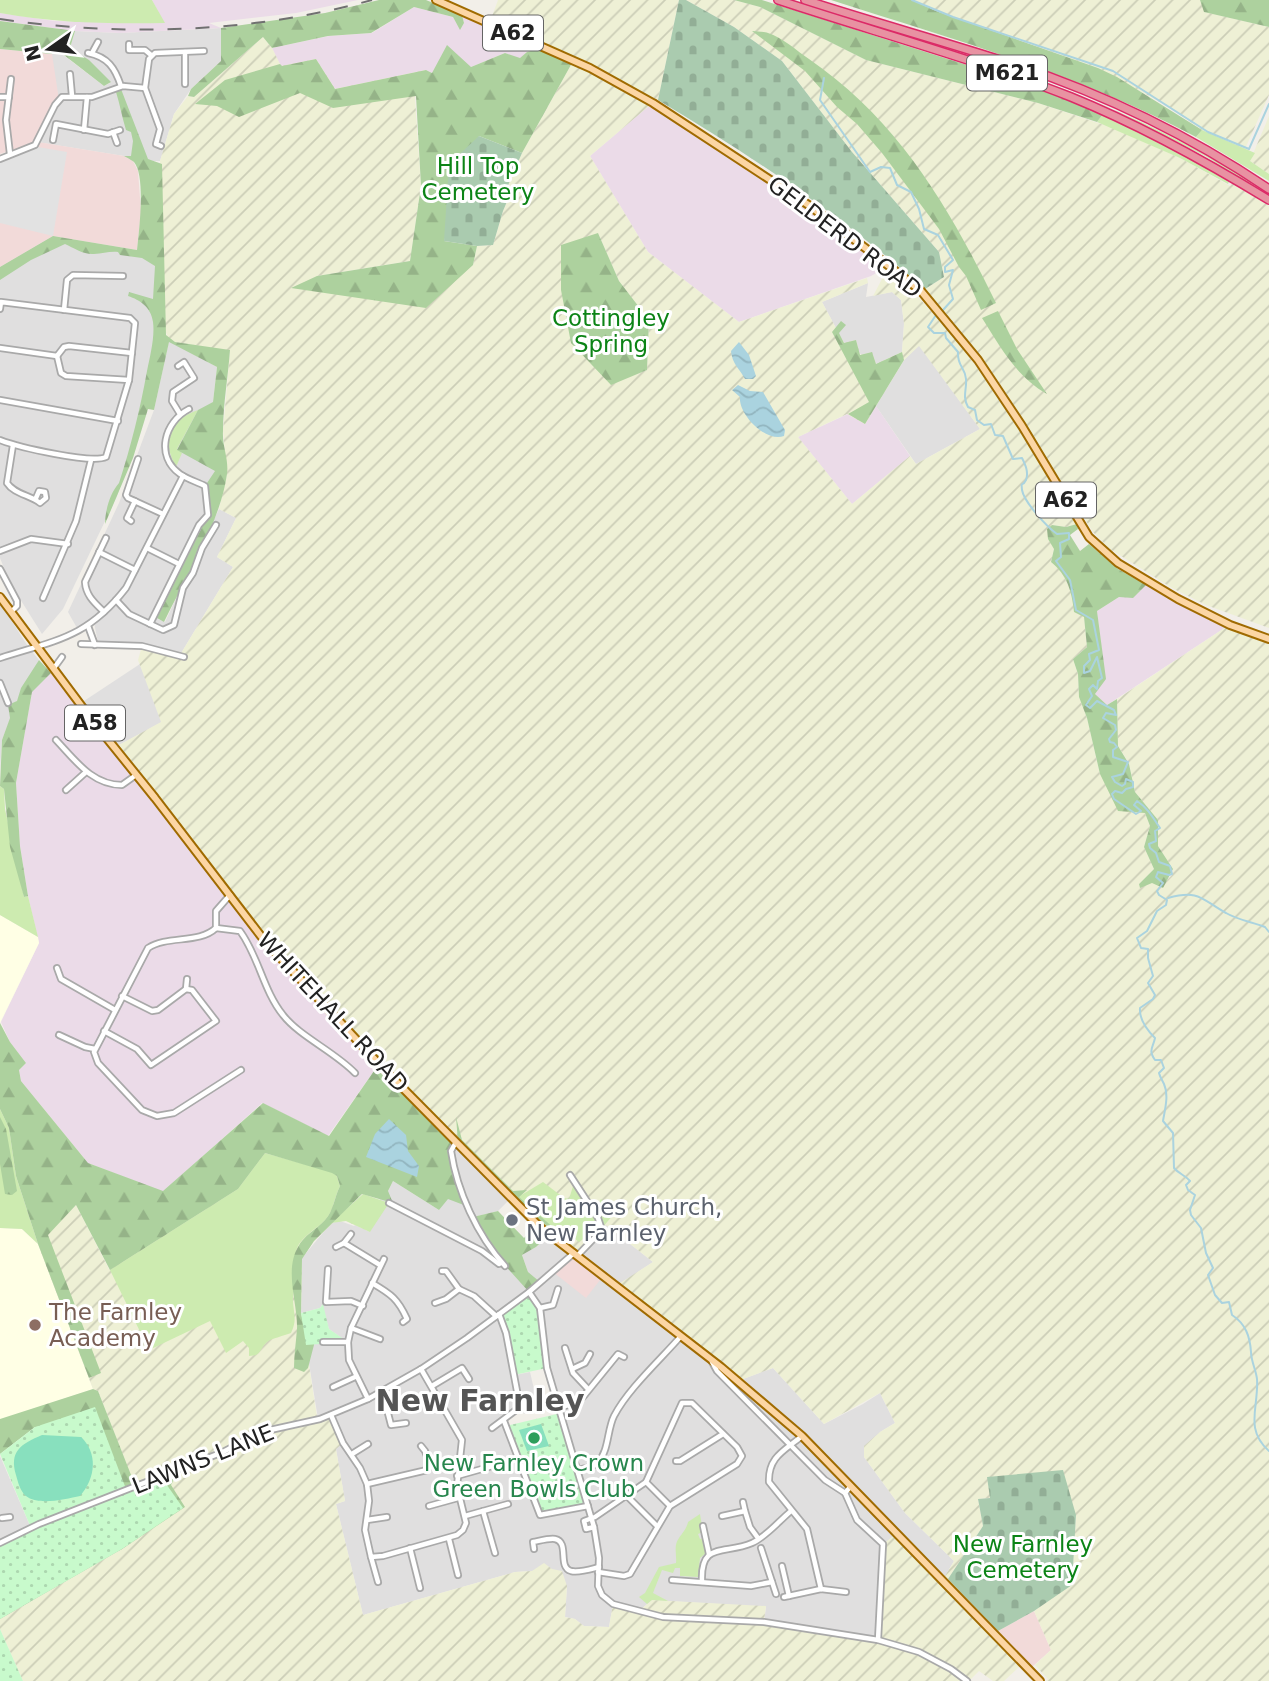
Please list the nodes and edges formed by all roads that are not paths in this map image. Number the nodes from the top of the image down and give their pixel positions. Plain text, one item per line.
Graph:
1 (436, 0) edge
2 (778, 0) edge
3 (805, 0) edge
4 (98, 42) dead end
5 (129, 44) dead end
6 (204, 51) dead end
7 (185, 52) junction
8 (151, 55) junction
9 (70, 74) dead end
10 (11, 79) dead end
11 (185, 84) dead end
12 (121, 86) junction
13 (145, 88) junction
14 (72, 96) junction
15 (0, 97) edge
16 (9, 97) junction
17 (87, 97) junction
18 (165, 122) dead end
19 (158, 126) junction
20 (84, 130) junction
21 (120, 130) dead end
22 (113, 132) junction
23 (53, 140) dead end
24 (117, 143) dead end
25 (161, 146) dead end
26 (10, 154) junction
27 (0, 159) edge
28 (1269, 189) edge
29 (1269, 200) edge
30 (123, 276) dead end
31 (0, 309) edge
32 (64, 310) junction
33 (0, 348) edge
34 (132, 353) junction
35 (57, 356) junction
36 (178, 366) dead end
37 (129, 380) junction
38 (0, 400) edge
39 (189, 409) dead end
40 (180, 414) junction
41 (118, 421) junction
42 (0, 440) edge
43 (13, 445) junction
44 (138, 459) dead end
45 (91, 460) junction
46 (183, 476) junction
47 (36, 498) dead end
48 (135, 501) junction
49 (163, 514) junction
50 (127, 518) dead end
51 (216, 525) dead end
52 (106, 538) dead end
53 (68, 544) junction
54 (147, 548) junction
55 (0, 551) edge
56 (99, 552) junction
57 (179, 564) junction
58 (0, 569) edge
59 (135, 570) junction
60 (0, 597) edge
61 (43, 598) dead end
62 (116, 600) junction
63 (10, 612) junction
64 (104, 612) junction
65 (150, 624) junction
66 (88, 626) junction
67 (1269, 639) edge
68 (80, 644) dead end
69 (95, 645) junction
70 (37, 646) junction
71 (62, 657) dead end
72 (184, 657) dead end
73 (0, 658) edge
74 (54, 668) junction
75 (0, 683) edge
76 (8, 703) dead end
77 (57, 740) dead end
78 (86, 772) junction
79 (136, 775) junction
80 (66, 790) dead end
81 (230, 895) junction
82 (216, 928) junction
83 (57, 968) dead end
84 (187, 979) dead end
85 (186, 989) junction
86 (122, 996) junction
87 (115, 1010) junction
88 (104, 1031) junction
89 (59, 1035) dead end
90 (95, 1049) junction
91 (241, 1070) dead end
92 (355, 1073) dead end
93 (456, 1142) junction
94 (570, 1175) dead end
95 (389, 1203) dead end
96 (351, 1234) dead end
97 (344, 1243) junction
98 (336, 1247) dead end
99 (576, 1254) junction
100 (384, 1259) dead end
101 (380, 1265) junction
102 (328, 1269) dead end
103 (442, 1271) dead end
104 (372, 1283) junction
105 (459, 1289) junction
106 (558, 1289) dead end
107 (529, 1292) junction
108 (435, 1303) dead end
109 (363, 1306) junction
110 (540, 1308) junction
111 (497, 1315) junction
112 (407, 1320) dead end
113 (351, 1328) junction
114 (681, 1335) junction
115 (380, 1339) dead end
116 (323, 1342) dead end
117 (348, 1342) junction
118 (565, 1348) dead end
119 (590, 1353) dead end
120 (624, 1357) dead end
121 (710, 1358) junction
122 (421, 1369) junction
123 (572, 1369) junction
124 (355, 1377) junction
125 (469, 1379) dead end
126 (334, 1384) dead end
127 (432, 1386) junction
128 (588, 1389) junction
129 (382, 1390) junction
130 (556, 1398) junction
131 (368, 1399) junction
132 (769, 1406) junction
133 (520, 1407) junction
134 (559, 1408) junction
135 (331, 1415) junction
136 (762, 1415) junction
137 (503, 1421) junction
138 (406, 1423) dead end
139 (391, 1425) junction
140 (492, 1428) dead end
141 (390, 1432) dead end
142 (723, 1434) junction
143 (802, 1436) junction
144 (368, 1444) dead end
145 (792, 1445) junction
146 (421, 1446) dead end
147 (352, 1454) junction
148 (676, 1461) dead end
149 (496, 1465) dead end
150 (578, 1470) junction
151 (457, 1476) junction
152 (646, 1482) junction
153 (367, 1484) junction
154 (851, 1486) junction
155 (845, 1493) junction
156 (627, 1496) junction
157 (458, 1498) junction
158 (743, 1502) dead end
159 (508, 1504) dead end
160 (429, 1506) dead end
161 (588, 1506) junction
162 (670, 1506) junction
163 (484, 1511) junction
164 (745, 1511) junction
165 (792, 1511) junction
166 (465, 1516) junction
167 (1, 1517) edge
168 (10, 1517) dead end
169 (387, 1517) dead end
170 (727, 1517) dead end
171 (592, 1519) junction
172 (367, 1520) junction
173 (657, 1526) junction
174 (703, 1526) dead end
175 (758, 1538) junction
176 (449, 1539) junction
177 (0, 1543) edge
178 (410, 1548) junction
179 (761, 1548) dead end
180 (534, 1549) dead end
181 (495, 1553) dead end
182 (709, 1555) junction
183 (371, 1557) junction
184 (782, 1566) dead end
185 (599, 1570) junction
186 (458, 1575) dead end
187 (672, 1580) dead end
188 (772, 1581) junction
189 (378, 1582) dead end
190 (702, 1582) junction
191 (420, 1588) dead end
192 (821, 1589) junction
193 (846, 1592) dead end
194 (776, 1594) dead end
195 (878, 1640) junction
196 (967, 1681) edge
197 (1040, 1681) edge

1 - 67 main road, GELDERD ROAD / A62
2 - 29 highway, M621
3 - 28 highway, M621
4 - 12 street
5 - 8 street
6 - 7 street
7 - 8 street
7 - 11 street
8 - 13 street
9 - 14 street
10 - 16 street
12 - 13 street
12 - 17 street
13 - 19 street
14 - 17 street
14 - 26 street
15 - 16 street
16 - 26 street
17 - 20 street
18 - 19 street
19 - 25 street
20 - 22 street
20 - 23 street
21 - 22 street
22 - 24 street
26 - 27 street
30 - 32 street
31 - 32 street
32 - 34 street
33 - 35 street
34 - 35 street
34 - 37 street
35 - 37 street
36 - 40 street
37 - 41 street
38 - 41 street
39 - 40 street
40 - 46 street
41 - 45 street
42 - 43 street
43 - 45 street
43 - 47 street
44 - 48 street
45 - 53 street
46 - 49 street
46 - 57 street
48 - 49 street
48 - 50 street
49 - 54 street
51 - 65 street
52 - 56 street
53 - 55 street
53 - 61 street
54 - 57 street
54 - 59 street
56 - 59 street
56 - 64 street
57 - 65 street
58 - 63 street
59 - 62 street
60 - 63 main road, WHITEHALL ROAD / A58
62 - 64 street
62 - 65 street
63 - 70 main road, WHITEHALL ROAD / A58
64 - 66 street
66 - 69 street
66 - 70 street
68 - 69 street
69 - 72 street
70 - 73 street
70 - 74 main road, WHITEHALL ROAD / A58
71 - 74 street
74 - 79 main road, WHITEHALL ROAD / A58
75 - 76 street
77 - 78 street
78 - 79 street
78 - 80 street
79 - 81 main road, WHITEHALL ROAD / A58
81 - 82 street
81 - 93 main road, WHITEHALL ROAD / A58
82 - 86 street
82 - 92 street
83 - 87 street
84 - 85 street
85 - 86 street
85 - 88 street
86 - 87 street
87 - 88 street
88 - 90 street
89 - 90 street
90 - 91 street
93 - 95 street
93 - 99 main road, WHITEHALL ROAD / A58
94 - 99 street, LAWNS LANE
96 - 97 street
97 - 98 street
97 - 101 street
99 - 107 street, LAWNS LANE
99 - 114 main road, WHITEHALL ROAD / A58
100 - 101 street
101 - 104 street
102 - 109 street
103 - 105 street
104 - 109 street
104 - 112 street
105 - 108 street
105 - 111 street
106 - 110 street
107 - 110 street
107 - 111 street, LAWNS LANE
109 - 113 street
110 - 130 street
111 - 122 street, LAWNS LANE
111 - 133 street
113 - 115 street
113 - 117 street
114 - 121 main road, WHITEHALL ROAD / A58
114 - 150 street
116 - 117 street
117 - 124 street
118 - 123 street
119 - 123 street
120 - 128 street
121 - 132 main road, WHITEHALL ROAD / A58
121 - 136 street, WHITEHALL ROAD
122 - 127 street
122 - 129 street, LAWNS LANE
123 - 128 street
124 - 126 street
124 - 131 street
125 - 127 street
127 - 151 street
128 - 134 street
129 - 131 street, LAWNS LANE
129 - 139 street
130 - 133 street
130 - 134 street
131 - 135 street, LAWNS LANE
132 - 136 street
132 - 143 main road, WHITEHALL ROAD / A58
133 - 137 street
134 - 150 street
135 - 147 street
135 - 177 street, LAWNS LANE
136 - 145 street, WHITEHALL ROAD
137 - 140 street
137 - 161 street
138 - 139 street
139 - 141 street
142 - 148 street
142 - 152 street
142 - 162 street
143 - 145 street
143 - 154 main road, WHITEHALL ROAD / A58
144 - 147 street
145 - 155 street, WHITEHALL ROAD
145 - 165 street
146 - 153 street
147 - 153 street
149 - 151 street
150 - 161 street
151 - 157 street
152 - 156 street
152 - 162 street
153 - 172 street
154 - 155 street
154 - 197 main road, WHITEHALL ROAD / A58
155 - 195 street
156 - 171 street
156 - 173 street
157 - 160 street
157 - 166 street
158 - 164 street
159 - 163 street
161 - 171 street
162 - 173 street
163 - 166 street
163 - 181 street
164 - 170 street
164 - 175 street
165 - 175 street
165 - 192 street
166 - 176 street
167 - 168 street
169 - 172 street
171 - 185 street
172 - 183 street
173 - 185 street
174 - 182 street
175 - 182 street
176 - 178 street
176 - 186 street
178 - 183 street
178 - 191 street
179 - 188 street
180 - 185 street
182 - 190 street
183 - 189 street
184 - 192 street
185 - 195 street
187 - 190 street
188 - 190 street
188 - 194 street
192 - 193 street
195 - 196 street

